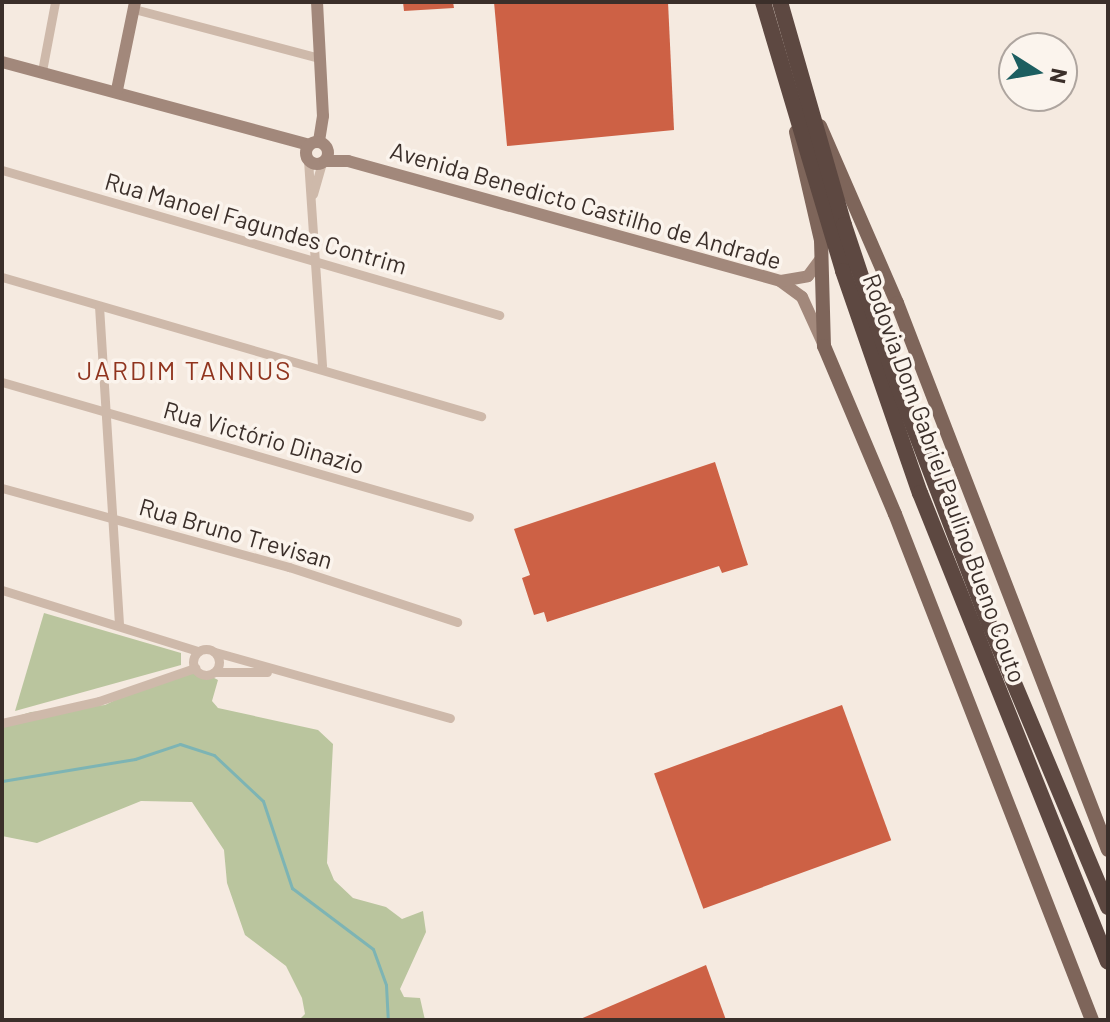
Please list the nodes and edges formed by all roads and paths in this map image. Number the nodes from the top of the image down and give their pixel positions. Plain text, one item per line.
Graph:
1 (55, 2) edge
2 (317, 2) edge
3 (763, 2) edge
4 (780, 2) edge
5 (134, 5) edge
6 (320, 58) junction
7 (2, 62) edge
8 (42, 71) junction
9 (117, 90) junction
10 (805, 94) junction
11 (794, 111) junction
12 (316, 154) junction
13 (2, 170) edge
14 (311, 197) junction
15 (822, 256) junction
16 (317, 259) junction
17 (2, 277) edge
18 (780, 281) junction
19 (99, 306) junction
20 (499, 315) dead end
21 (824, 346) junction
22 (322, 366) junction
23 (2, 382) edge
24 (105, 411) junction
25 (481, 416) dead end
26 (2, 488) edge
27 (469, 517) dead end
28 (113, 519) junction
29 (2, 590) edge
30 (457, 622) dead end
31 (119, 625) junction
32 (198, 651) junction
33 (215, 652) junction
34 (195, 668) junction
35 (215, 672) junction
36 (278, 672) junction
37 (450, 718) dead end
38 (2, 723) edge
39 (1108, 850) edge
40 (1108, 907) edge
41 (1108, 962) edge
42 (1092, 1020) edge

1 - 8 street
2 - 6 main road
3 - 11 highway, Rodovia Dom Gabriel Paulino Bueno Couto
4 - 10 highway, Rodovia Dom Gabriel Paulino Bueno Couto
5 - 6 street
5 - 9 main road
6 - 12 main road
7 - 8 main road
8 - 9 main road
9 - 12 main road
10 - 39 main road
10 - 40 highway, Rodovia Dom Gabriel Paulino Bueno Couto
11 - 15 main road
11 - 41 highway, Rodovia Dom Gabriel Paulino Bueno Couto
12 - 14 street
12 - 14 street
12 - 18 main road, Avenida Benedicto Castilho de Andrade
13 - 16 street, Rua Manoel Fagundes Contrim
14 - 16 street
15 - 18 main road
15 - 21 main road
16 - 20 street, Rua Manoel Fagundes Contrim
16 - 22 street
17 - 19 street
18 - 21 main road, Avenida Benedicto Castilho de Andrade
19 - 22 street
19 - 24 street
21 - 42 main road
22 - 25 street
23 - 24 street, Rua Victório Dinazio
24 - 27 street, Rua Victório Dinazio
24 - 28 street
26 - 28 street, Rua Bruno Trevisan
28 - 30 street, Rua Bruno Trevisan
28 - 31 street
29 - 31 street
31 - 32 street
32 - 33 street
32 - 34 street
33 - 35 street
33 - 36 street
34 - 35 street
34 - 38 street
35 - 36 street
36 - 37 street

